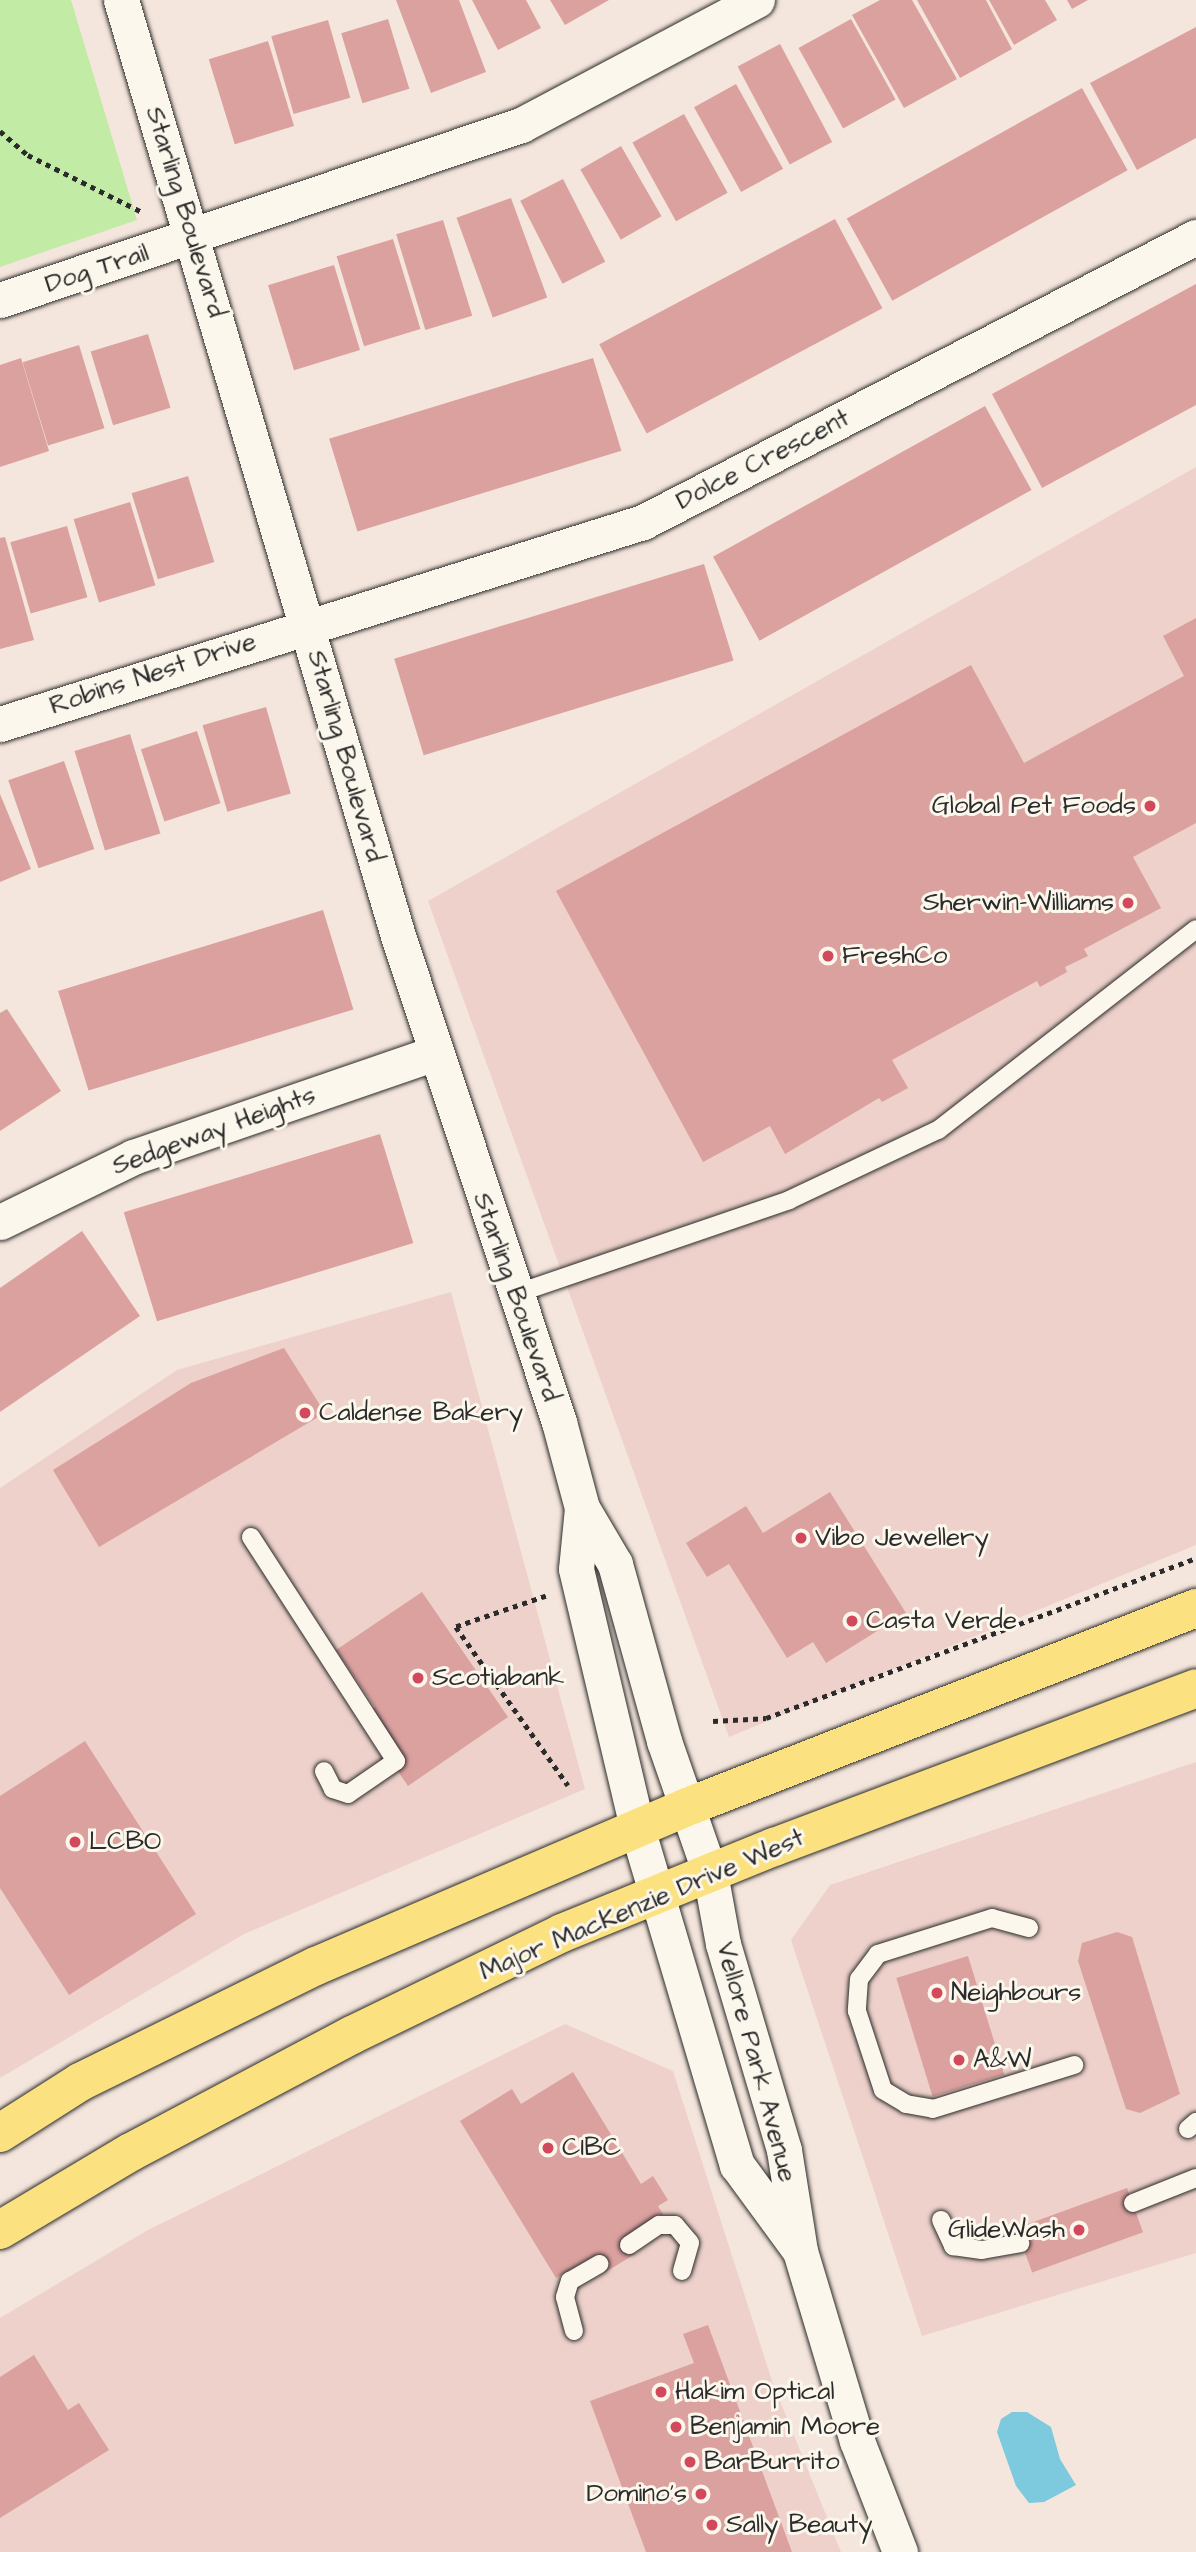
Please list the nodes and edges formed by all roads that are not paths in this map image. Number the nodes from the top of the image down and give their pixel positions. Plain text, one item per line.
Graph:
1 (121, 0) edge
2 (757, 0) edge
3 (193, 237) junction
4 (1196, 237) edge
5 (0, 300) edge
6 (307, 624) junction
7 (0, 724) edge
8 (1196, 929) edge
9 (435, 1053) junction
10 (0, 1223) edge
11 (515, 1294) junction
12 (582, 1508) junction
13 (251, 1537) dead end
14 (1196, 1608) edge
15 (1196, 1688) edge
16 (324, 1771) dead end
17 (687, 1807) junction
18 (637, 1828) junction
19 (710, 1873) junction
20 (657, 1895) junction
21 (1029, 1928) dead end
22 (1074, 2065) dead end
23 (0, 2133) edge
24 (1196, 2178) edge
25 (1133, 2203) dead end
26 (941, 2220) dead end
27 (0, 2230) edge
28 (1020, 2243) dead end
29 (629, 2245) dead end
30 (800, 2251) junction
31 (598, 2264) dead end
32 (682, 2271) dead end
33 (573, 2331) dead end
34 (900, 2552) edge

1 - 3 street, Starling Boulevard
2 - 3 street
3 - 5 street, Dog Trail
3 - 6 street, Starling Boulevard
4 - 6 street, Dolce Crescent
6 - 7 street, Robins Nest Drive
6 - 9 street, Starling Boulevard
8 - 11 lane
9 - 10 street, Sedgeway Heights
9 - 11 street, Starling Boulevard
11 - 12 street, Starling Boulevard
12 - 17 street, Starling Boulevard
12 - 18 street, Starling Boulevard
13 - 16 lane
14 - 17 main road
15 - 19 main road, Major MacKenzie Drive West
17 - 18 main road
17 - 19 street, Starling Boulevard
18 - 20 street, Starling Boulevard
18 - 23 main road
19 - 20 main road, Major MacKenzie Drive West
19 - 30 street, Vellore Park Avenue
20 - 27 main road, Major MacKenzie Drive West
20 - 30 street, Vellore Park Avenue
21 - 22 lane
24 - 25 lane
26 - 28 lane
29 - 32 lane
30 - 34 street, Vellore Park Avenue
31 - 33 lane

